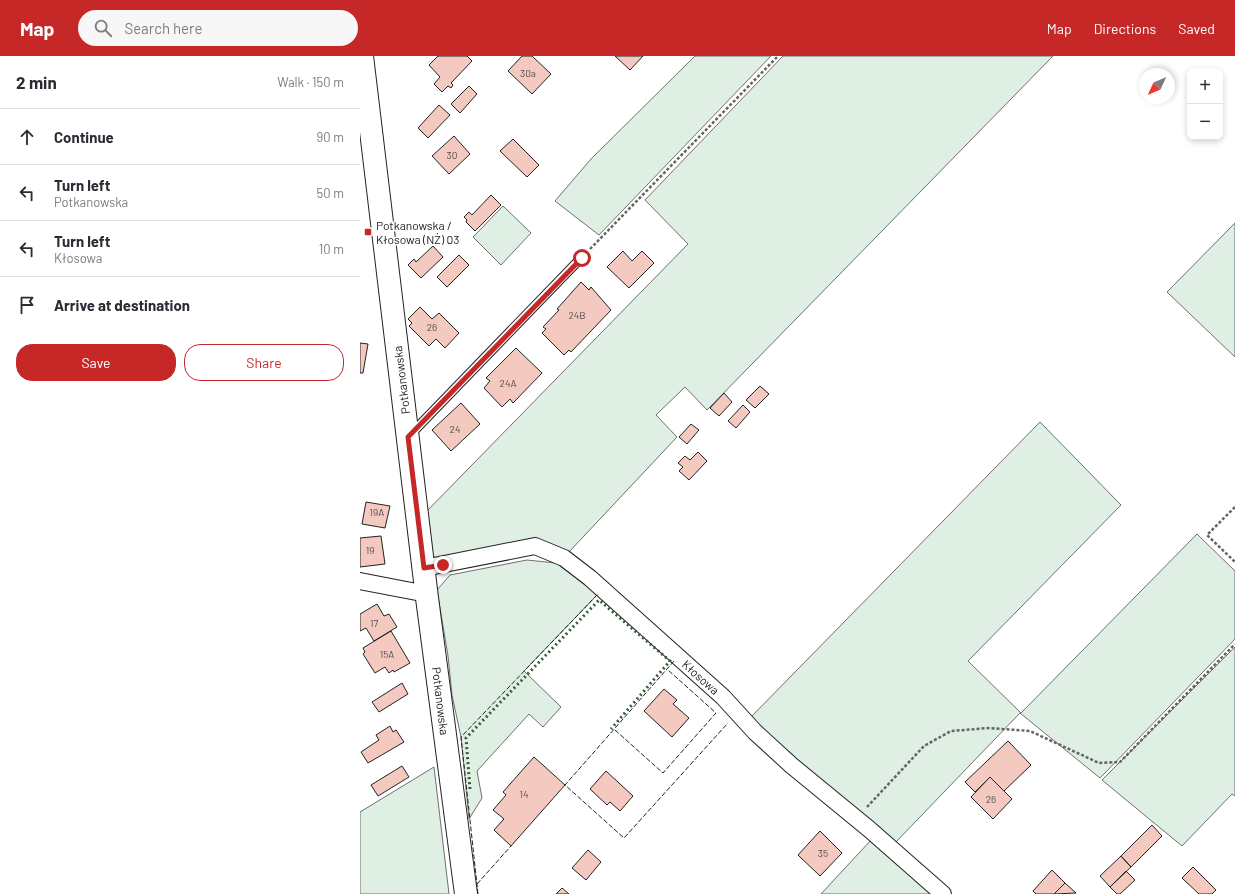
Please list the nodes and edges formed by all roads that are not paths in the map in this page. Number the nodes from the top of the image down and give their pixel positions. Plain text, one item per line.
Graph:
1 (362, 56) edge
2 (582, 258) road end
3 (408, 437) junction
4 (424, 568) junction
5 (360, 581) edge
6 (427, 594) junction
7 (466, 894) edge
8 (943, 894) edge

1 - 3 street, Potkanowska
2 - 3 lane
3 - 4 street, Potkanowska
4 - 6 street, Potkanowska
4 - 8 street, Kłosowa
5 - 6 street
6 - 7 street, Potkanowska

